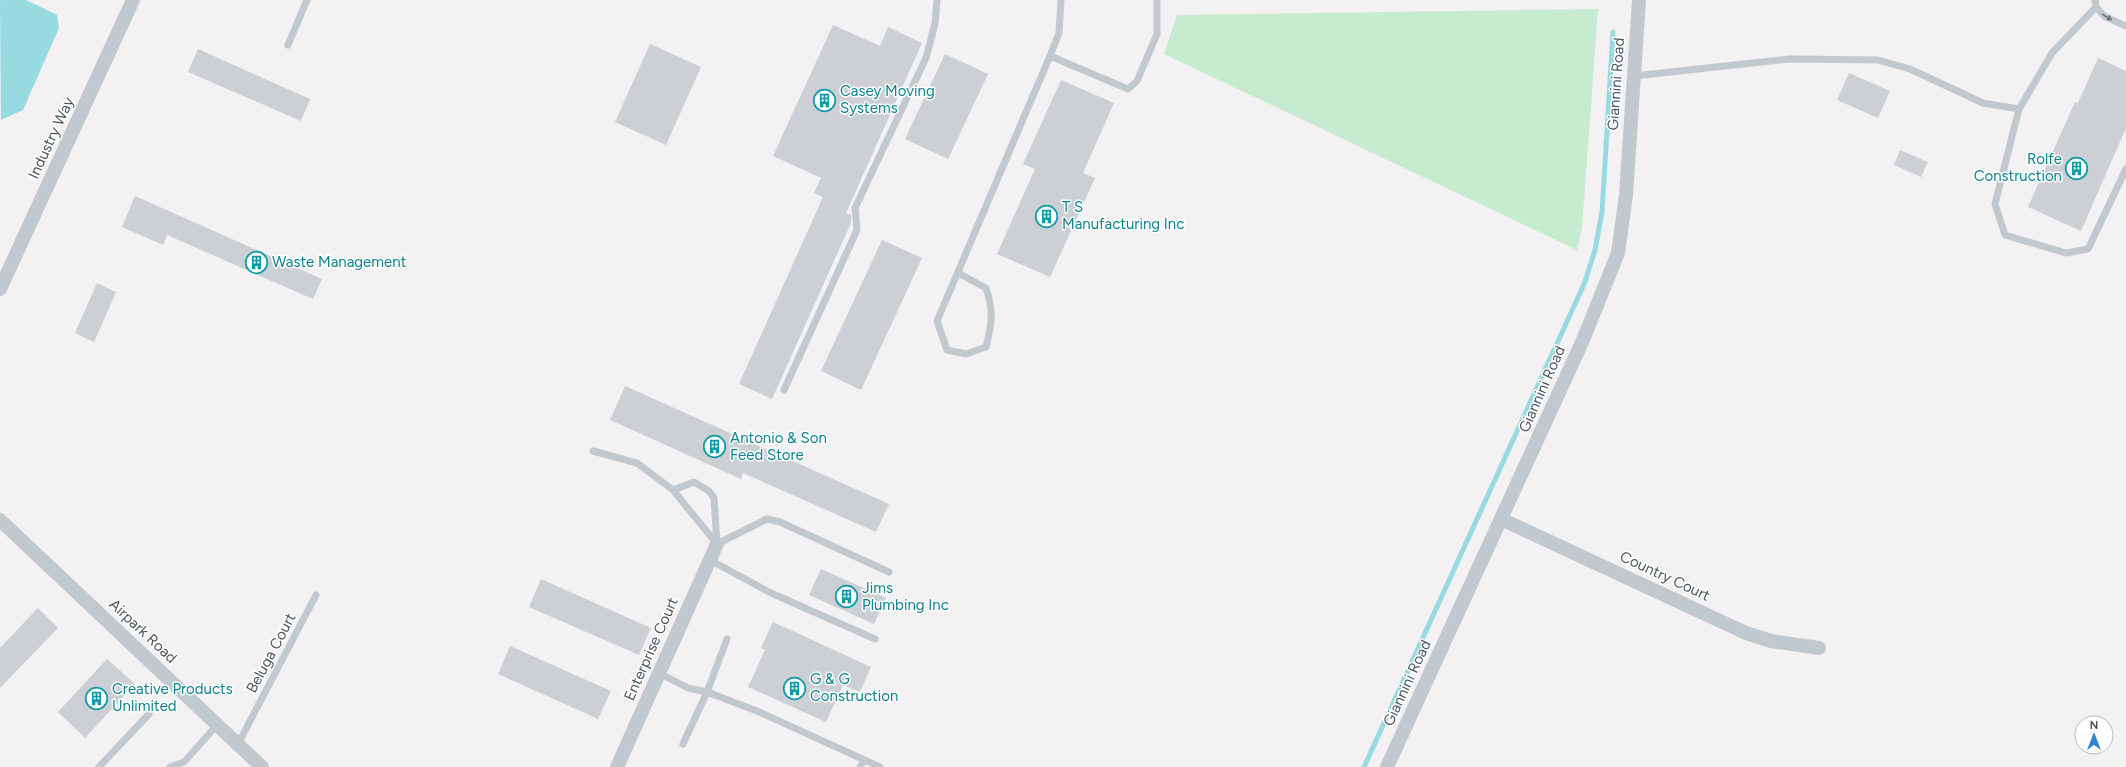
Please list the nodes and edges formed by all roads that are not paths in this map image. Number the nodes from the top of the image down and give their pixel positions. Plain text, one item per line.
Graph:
1 (133, 0) edge
2 (307, 0) edge
3 (937, 0) edge
4 (1061, 0) edge
5 (1157, 0) edge
6 (1639, 0) edge
7 (2095, 3) edge
8 (2126, 26) edge
9 (288, 45) dead end
10 (1050, 56) junction
11 (1634, 76) junction
12 (2019, 110) junction
13 (2126, 169) edge
14 (958, 273) junction
15 (0, 289) edge
16 (784, 390) dead end
17 (593, 451) dead end
18 (673, 490) junction
19 (1501, 519) junction
20 (0, 520) edge
21 (717, 544) junction
22 (710, 560) junction
23 (889, 572) dead end
24 (316, 595) dead end
25 (727, 639) dead end
26 (875, 639) dead end
27 (1819, 648) dead end
28 (659, 673) junction
29 (707, 692) junction
30 (149, 714) dead end
31 (217, 725) junction
32 (238, 744) junction
33 (683, 744) dead end
34 (864, 760) junction
35 (186, 765) edge
36 (99, 767) edge
37 (170, 767) edge
38 (262, 767) edge
39 (617, 767) edge
40 (860, 767) edge
41 (880, 767) edge
42 (1387, 767) edge

1 - 15 street, Industry Way
2 - 9 lane
3 - 16 lane
4 - 10 lane
5 - 10 lane
6 - 11 street, Giannini Road
7 -> 8 lane
7 - 12 lane
10 - 14 lane
11 - 12 lane
11 - 19 street, Giannini Road
12 - 13 lane
14 - 14 lane
17 - 18 lane
18 - 21 lane
18 - 21 lane
19 - 27 street, Country Court
19 - 42 street, Giannini Road
20 - 31 street, Airpark Road
21 - 22 street, Enterprise Court
21 - 23 lane
22 - 26 lane
22 - 28 street, Enterprise Court
24 - 32 lane, Beluga Court
25 - 29 lane
28 - 29 lane
28 - 39 street, Enterprise Court
29 - 33 lane
29 - 34 lane
30 - 36 lane
31 - 32 street, Airpark Road
31 - 35 lane
32 - 38 street, Airpark Road
34 - 40 lane
34 - 41 lane
35 - 37 lane

